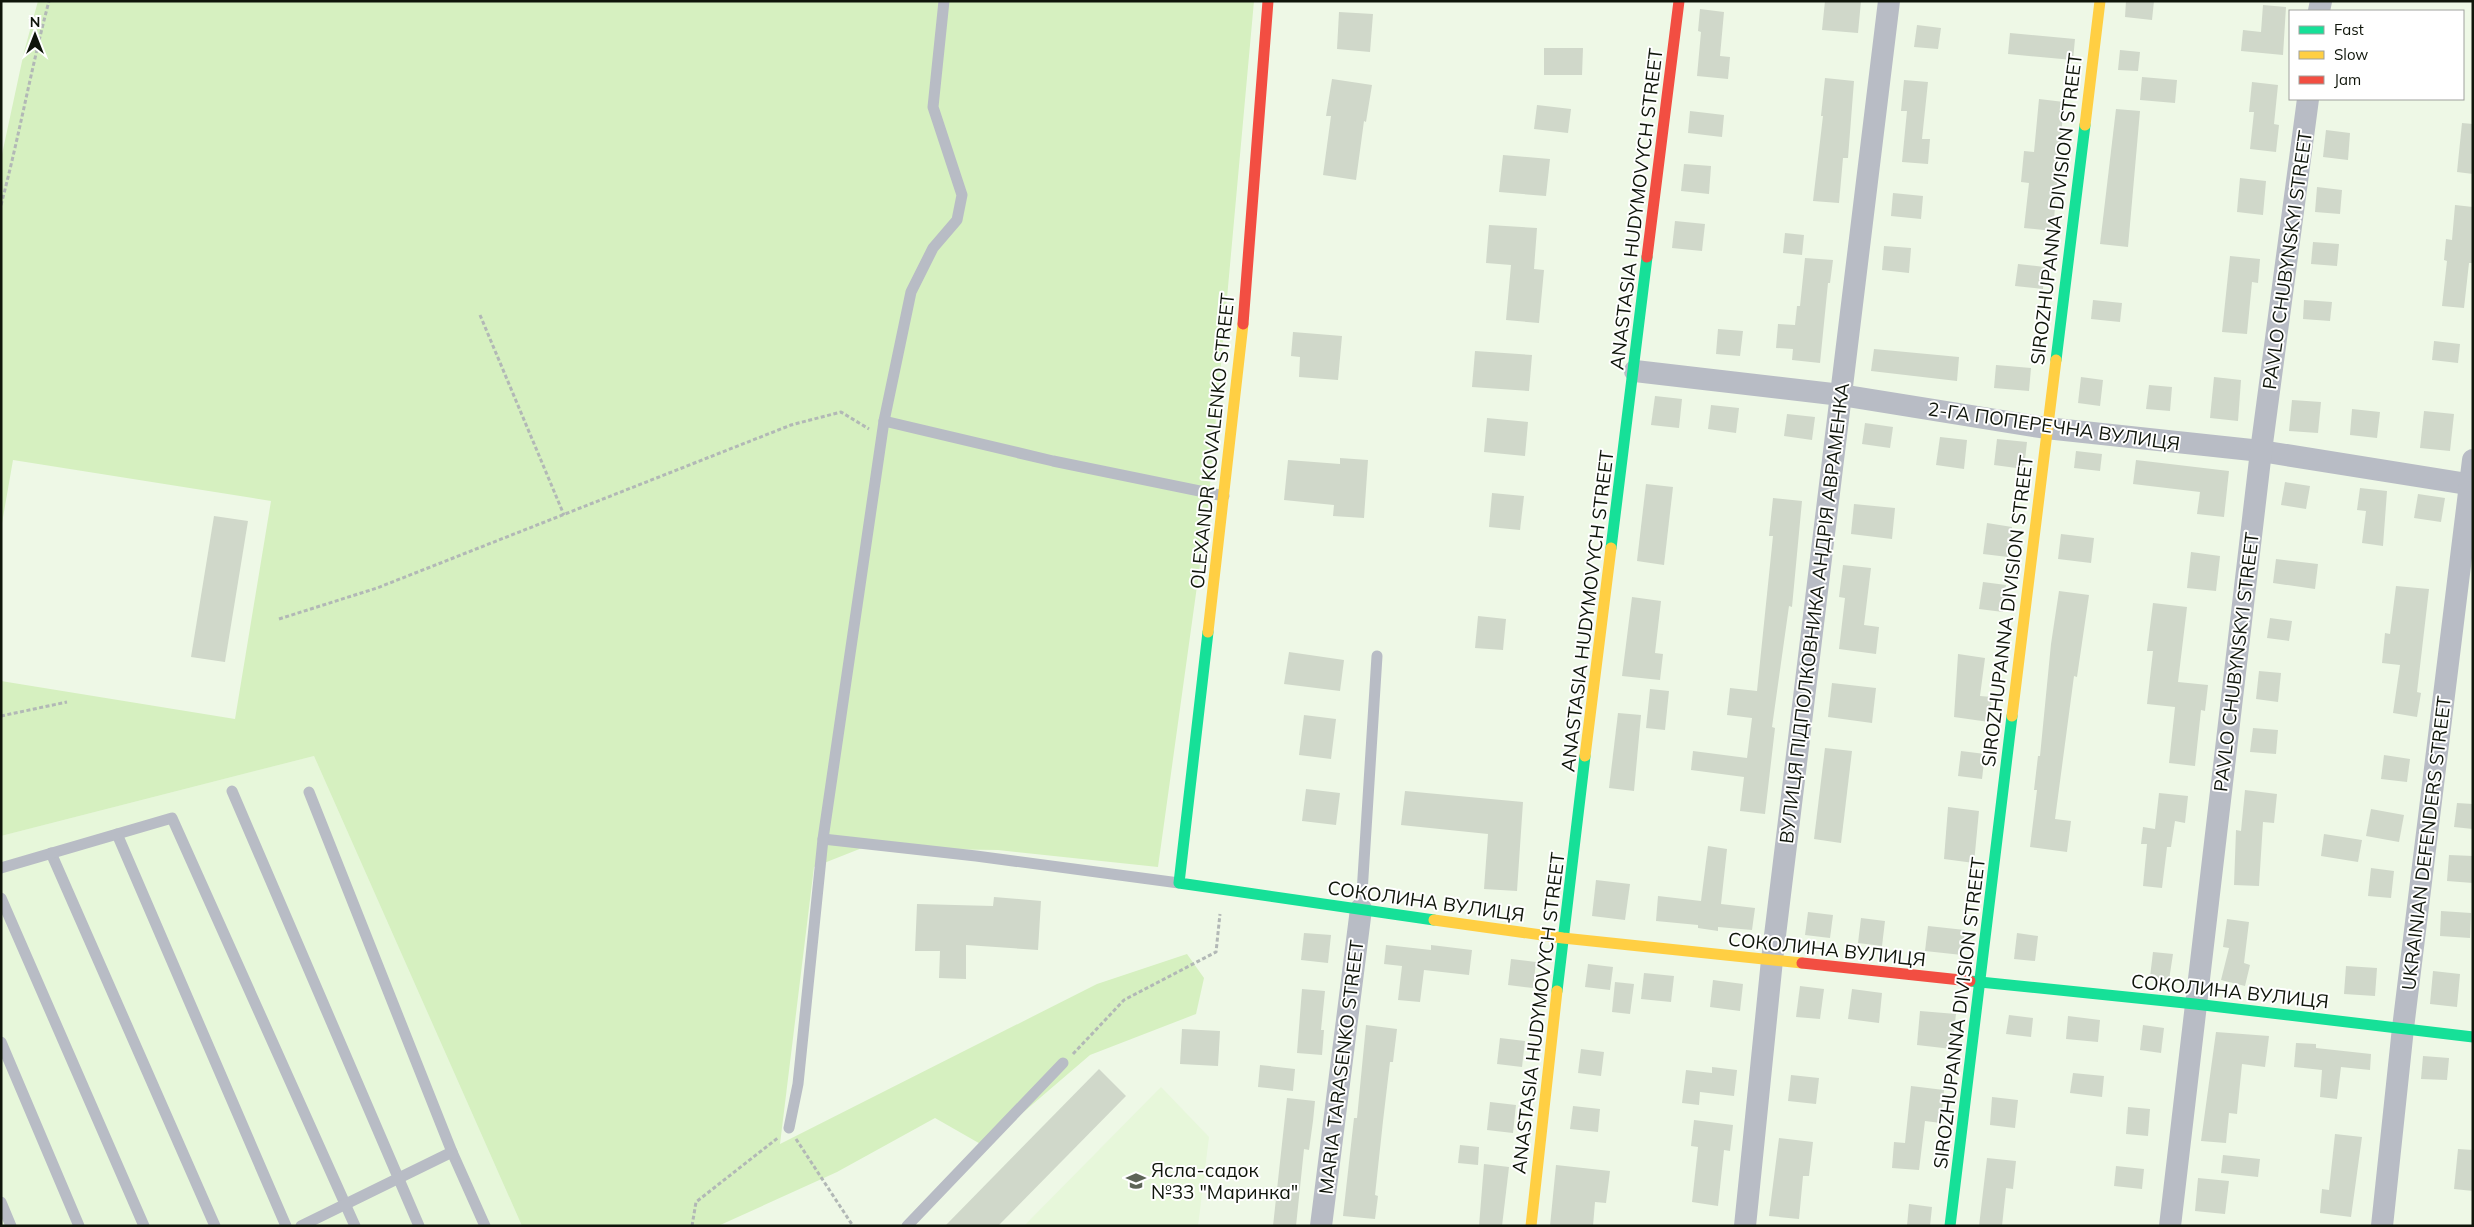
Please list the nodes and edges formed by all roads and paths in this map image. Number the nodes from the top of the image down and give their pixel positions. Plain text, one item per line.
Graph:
1 (48, 1) edge
2 (944, 1) edge
3 (1268, 1) edge
4 (1679, 1) edge
5 (1889, 1) edge
6 (2100, 1) edge
7 (2308, 100) edge
8 (1, 205) edge
9 (480, 315) dead end
10 (1634, 371) junction
11 (1841, 395) junction
12 (884, 421) junction
13 (2046, 428) junction
14 (882, 436) junction
15 (2261, 451) junction
16 (2473, 460) edge
17 (2471, 485) edge
18 (1225, 496) junction
19 (564, 515) junction
20 (279, 619) dead end
21 (1377, 656) dead end
22 (67, 702) dead end
23 (1, 716) edge
24 (232, 790) dead end
25 (309, 792) dead end
26 (117, 834) junction
27 (823, 839) junction
28 (51, 853) junction
29 (1, 868) edge
30 (1179, 883) junction
31 (1222, 892) junction
32 (1, 898) edge
33 (1361, 909) junction
34 (1563, 938) junction
35 (1772, 960) junction
36 (1981, 983) junction
37 (2195, 1004) junction
38 (2403, 1028) junction
39 (2473, 1037) edge
40 (1, 1042) edge
41 (1063, 1063) joint
42 (790, 1128) junction
43 (452, 1152) junction
44 (397, 1179) junction
45 (1, 1202) edge
46 (346, 1204) junction
47 (11, 1226) edge
48 (79, 1226) edge
49 (144, 1226) edge
50 (215, 1226) edge
51 (286, 1226) edge
52 (301, 1226) edge
53 (355, 1226) edge
54 (419, 1226) edge
55 (485, 1226) edge
56 (692, 1226) edge
57 (853, 1226) edge
58 (907, 1226) edge
59 (1321, 1226) edge
60 (1530, 1226) edge
61 (1745, 1226) edge
62 (1950, 1226) edge
63 (2170, 1226) edge
64 (2382, 1226) edge

1 - 8 path
2 - 12 lane
3 - 18 street, OLEXANDR KOVALENKO STREET
4 - 10 street, ANASTASIA HUDYMOVYCH STREET
5 - 11 street, ВУЛИЦЯ ПІДПОЛКОВНИКА АНДРІЯ АВРАМЕНКА
6 - 13 street, SIROZHUPANNA DIVISION STREET
7 - 15 street, PAVLO CHUBYNSKYI STREET
9 - 19 path
10 - 11 street, 2-ГА ПОПЕРЕЧНА ВУЛИЦЯ
10 - 34 street, ANASTASIA HUDYMOVYCH STREET
11 - 13 street, 2-ГА ПОПЕРЕЧНА ВУЛИЦЯ
11 - 35 street, ВУЛИЦЯ ПІДПОЛКОВНИКА АНДРІЯ АВРАМЕНКА
12 - 14 lane
12 - 18 lane
13 - 15 street, 2-ГА ПОПЕРЕЧНА ВУЛИЦЯ
13 - 36 street, SIROZHUPANNA DIVISION STREET
14 - 19 path
14 - 27 lane
15 - 17 street, 2-ГА ПОПЕРЕЧНА ВУЛИЦЯ
15 - 37 street, PAVLO CHUBYNSKYI STREET
16 - 17 street, UKRAINIAN DEFENDERS STREET
17 - 38 street, UKRAINIAN DEFENDERS STREET
18 - 30 street, OLEXANDR KOVALENKO STREET
19 - 20 path
21 - 33 lane
22 - 23 path
24 - 44 lane
25 - 43 lane
26 - 28 lane
26 - 46 lane
26 - 51 lane
27 - 30 lane
27 - 42 lane
28 - 29 lane
28 - 50 lane
30 - 31 street, СОКОЛИНА ВУЛИЦЯ
31 - 33 street, СОКОЛИНА ВУЛИЦЯ
31 - 41 path
32 - 49 lane
33 - 34 street, СОКОЛИНА ВУЛИЦЯ
33 - 59 street, MARIA TARASENKO STREET
34 - 35 street, СОКОЛИНА ВУЛИЦЯ
34 - 60 street, ANASTASIA HUDYMOVYCH STREET
35 - 36 street, СОКОЛИНА ВУЛИЦЯ
35 - 61 street, ВУЛИЦЯ ПІДПОЛКОВНИКА АНДРІЯ АВРАМЕНКА
36 - 37 street, СОКОЛИНА ВУЛИЦЯ
36 - 62 street, SIROZHUPANNA DIVISION STREET
37 - 38 street, СОКОЛИНА ВУЛИЦЯ
37 - 63 street, PAVLO CHUBYNSKYI STREET
38 - 39 street, СОКОЛИНА ВУЛИЦЯ
38 - 64 street, UKRAINIAN DEFENDERS STREET
40 - 48 lane
41 - 58 lane
42 - 56 path
42 - 57 path
43 - 44 lane
43 - 55 lane
44 - 46 lane
44 - 54 lane
45 - 47 lane
46 - 52 lane
46 - 53 lane

